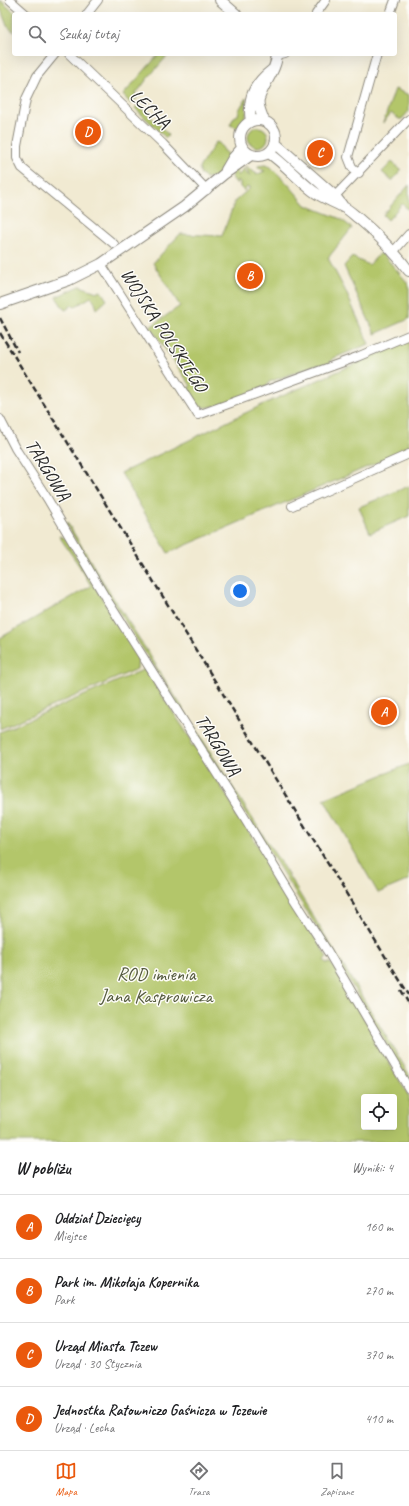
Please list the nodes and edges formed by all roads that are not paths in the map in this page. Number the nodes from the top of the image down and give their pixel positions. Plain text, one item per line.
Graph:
1 (10, 0) edge
2 (98, 0) edge
3 (220, 0) edge
4 (326, 0) edge
5 (395, 0) edge
6 (24, 12) edge
7 (89, 12) edge
8 (234, 12) edge
9 (317, 12) edge
10 (391, 12) edge
11 (53, 56) edge
12 (71, 56) edge
13 (279, 56) edge
14 (376, 56) edge
15 (273, 68) junction
16 (409, 119) edge
17 (251, 121) junction
18 (264, 121) junction
19 (275, 143) junction
20 (242, 148) junction
21 (269, 153) junction
22 (251, 155) junction
23 (359, 173) junction
24 (224, 174) junction
25 (207, 190) junction
26 (335, 196) junction
27 (343, 207) junction
28 (409, 234) edge
29 (114, 244) dead end
30 (394, 251) junction
31 (101, 264) junction
32 (409, 271) edge
33 (0, 304) edge
34 (409, 335) edge
35 (0, 419) edge
36 (409, 454) edge
37 (292, 506) dead end
38 (409, 1089) edge

1 - 6 street
2 - 7 street
3 - 8 street
4 - 9 street
5 - 10 street
11 - 29 street
12 - 25 street, LECHA
13 - 15 street
14 - 23 street
15 - 17 street
15 - 18 street
16 - 23 street
17 - 18 street
17 - 20 street
18 - 19 street
19 - 21 street
19 - 26 street
20 - 22 street
20 - 24 street, WOJSKA POLSKIEGO
21 - 22 street
21 - 27 street
22 - 24 street, WOJSKA POLSKIEGO
23 - 26 street
24 - 25 street, WOJSKA POLSKIEGO
25 - 31 street, WOJSKA POLSKIEGO
26 - 27 street
27 - 30 street
28 - 30 street
30 - 32 street
31 - 33 street, WOJSKA POLSKIEGO
31 - 34 street, WOJSKA POLSKIEGO
35 - 38 street, TARGOWA
36 - 37 street

